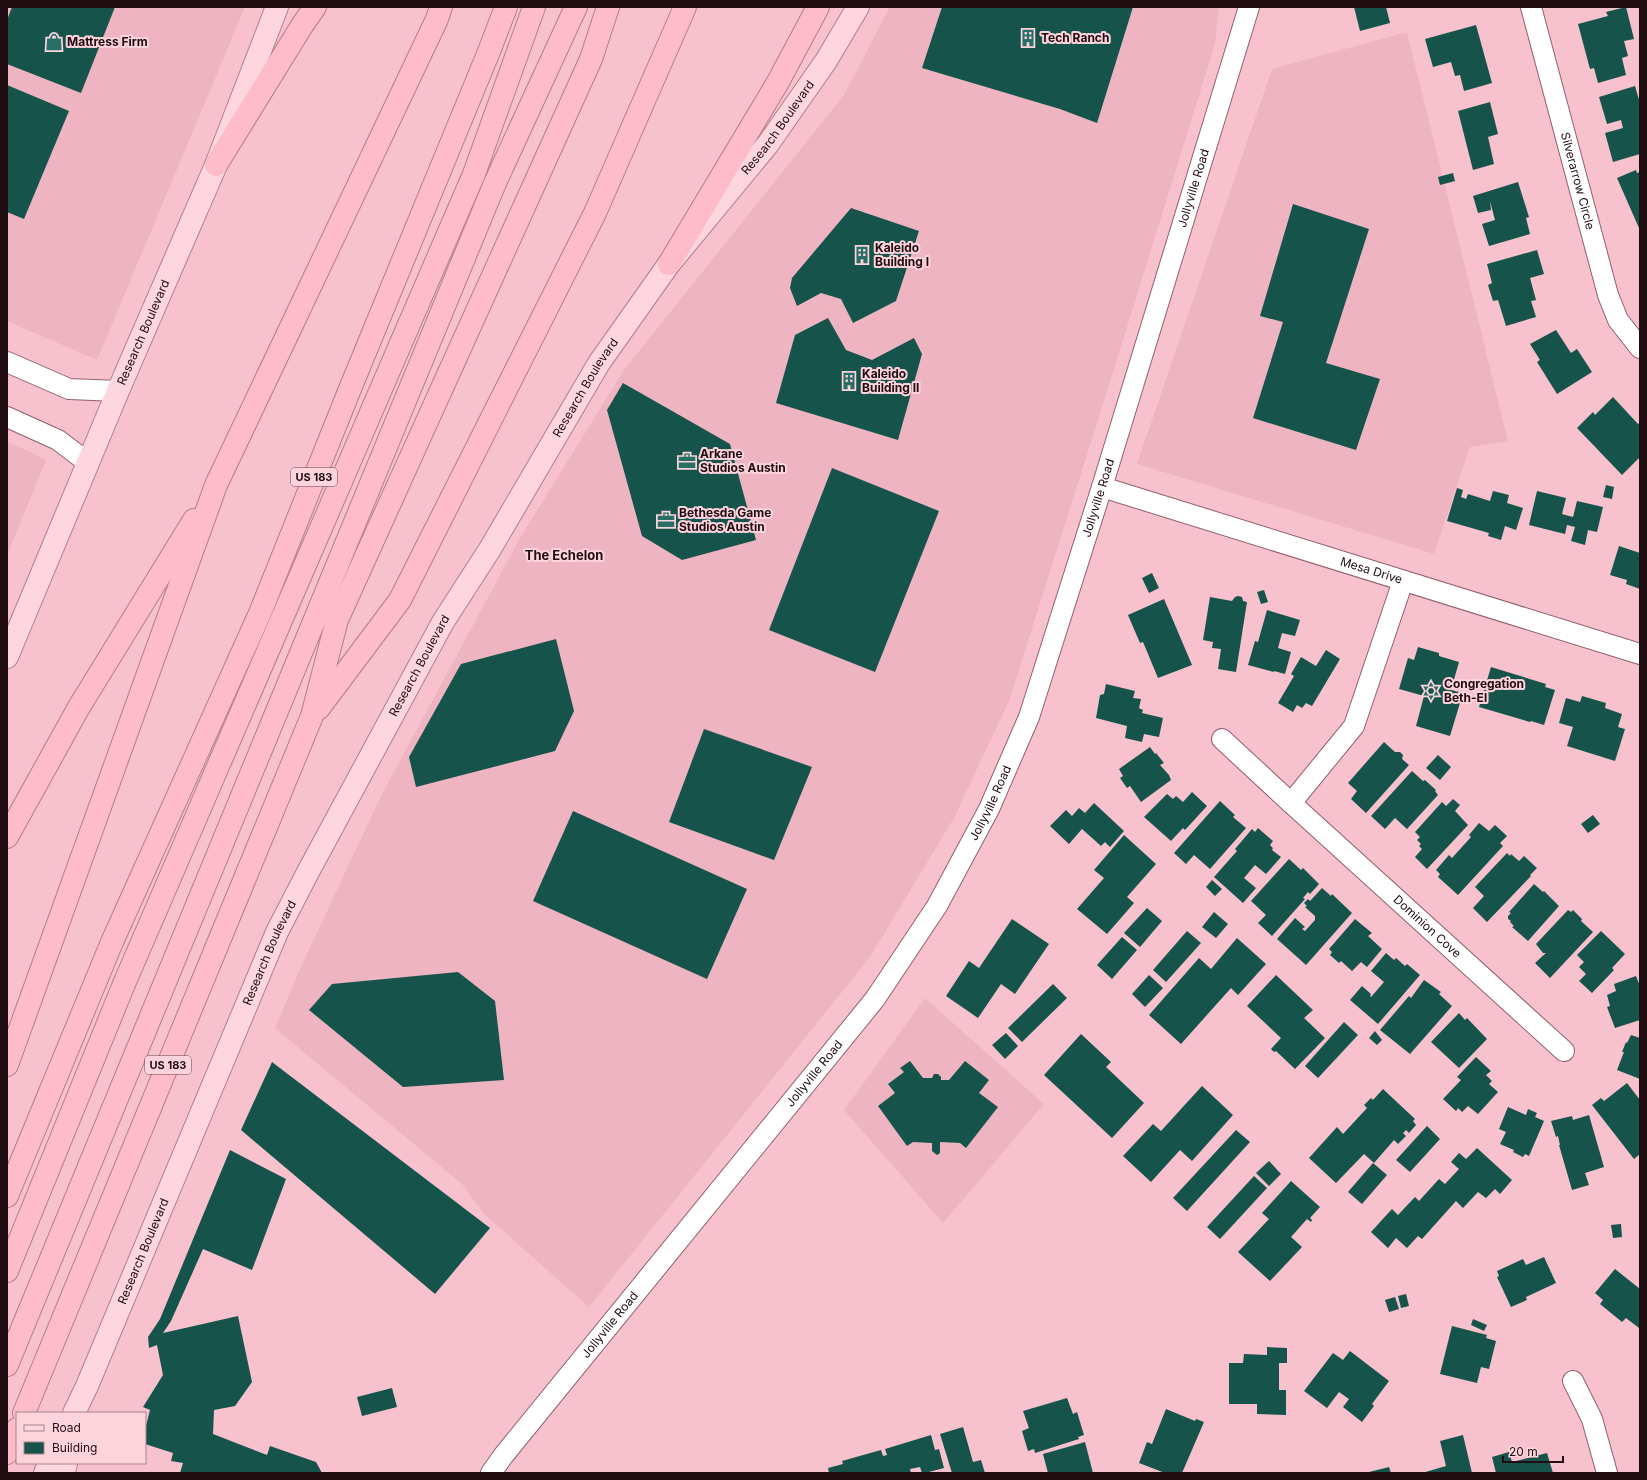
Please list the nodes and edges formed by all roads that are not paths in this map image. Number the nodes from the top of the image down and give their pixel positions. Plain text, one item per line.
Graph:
1 (277, 7) edge
2 (314, 7) edge
3 (441, 7) edge
4 (506, 7) edge
5 (521, 7) edge
6 (534, 7) edge
7 (561, 7) edge
8 (576, 7) edge
9 (608, 7) edge
10 (685, 7) edge
11 (818, 7) edge
12 (858, 7) edge
13 (1249, 7) edge
14 (1531, 7) edge
15 (216, 165) junction
16 (474, 174) junction
17 (495, 183) junction
18 (669, 264) junction
19 (1640, 348) edge
20 (7, 362) edge
21 (118, 391) junction
22 (7, 417) edge
23 (87, 462) junction
24 (216, 485) junction
25 (1102, 487) junction
26 (1403, 581) junction
27 (1640, 654) edge
28 (7, 657) edge
29 (312, 716) junction
30 (1222, 739) dead end
31 (1291, 803) junction
32 (7, 837) edge
33 (1564, 1051) dead end
34 (7, 1065) edge
35 (7, 1196) edge
36 (7, 1271) edge
37 (7, 1365) edge
38 (1573, 1381) dead end
39 (87, 1386) junction
40 (24, 1412) edge
41 (74, 1412) edge
42 (80, 1412) edge
43 (16, 1431) edge
44 (7, 1453) edge
45 (491, 1473) edge
46 (1607, 1473) edge

1 - 15 main road, Research Boulevard
2 - 15 highway
3 - 24 highway
4 - 35 highway, US 183
5 - 16 highway
6 - 16 highway
7 - 17 highway
8 - 17 highway
9 - 29 highway, US 183
10 - 29 highway
11 - 18 highway
12 - 18 main road, Research Boulevard
13 - 25 street, Jollyville Road
14 - 19 street, Silverarrow Circle
15 - 21 main road, Research Boulevard
16 - 36 highway
17 - 37 highway
18 - 39 main road, Research Boulevard
20 - 21 street
21 - 23 main road, Research Boulevard
22 - 23 street
23 - 28 main road, Research Boulevard
24 - 32 highway
24 - 34 highway
25 - 26 street, Mesa Drive
25 - 45 street, Jollyville Road
26 - 27 street, Mesa Drive
26 - 31 street
29 - 40 highway, US 183
30 - 31 street, Dominion Cove
31 - 33 street, Dominion Cove
38 - 46 street
39 - 41 main road, Research Boulevard
39 - 42 main road, Research Boulevard
43 - 44 highway

